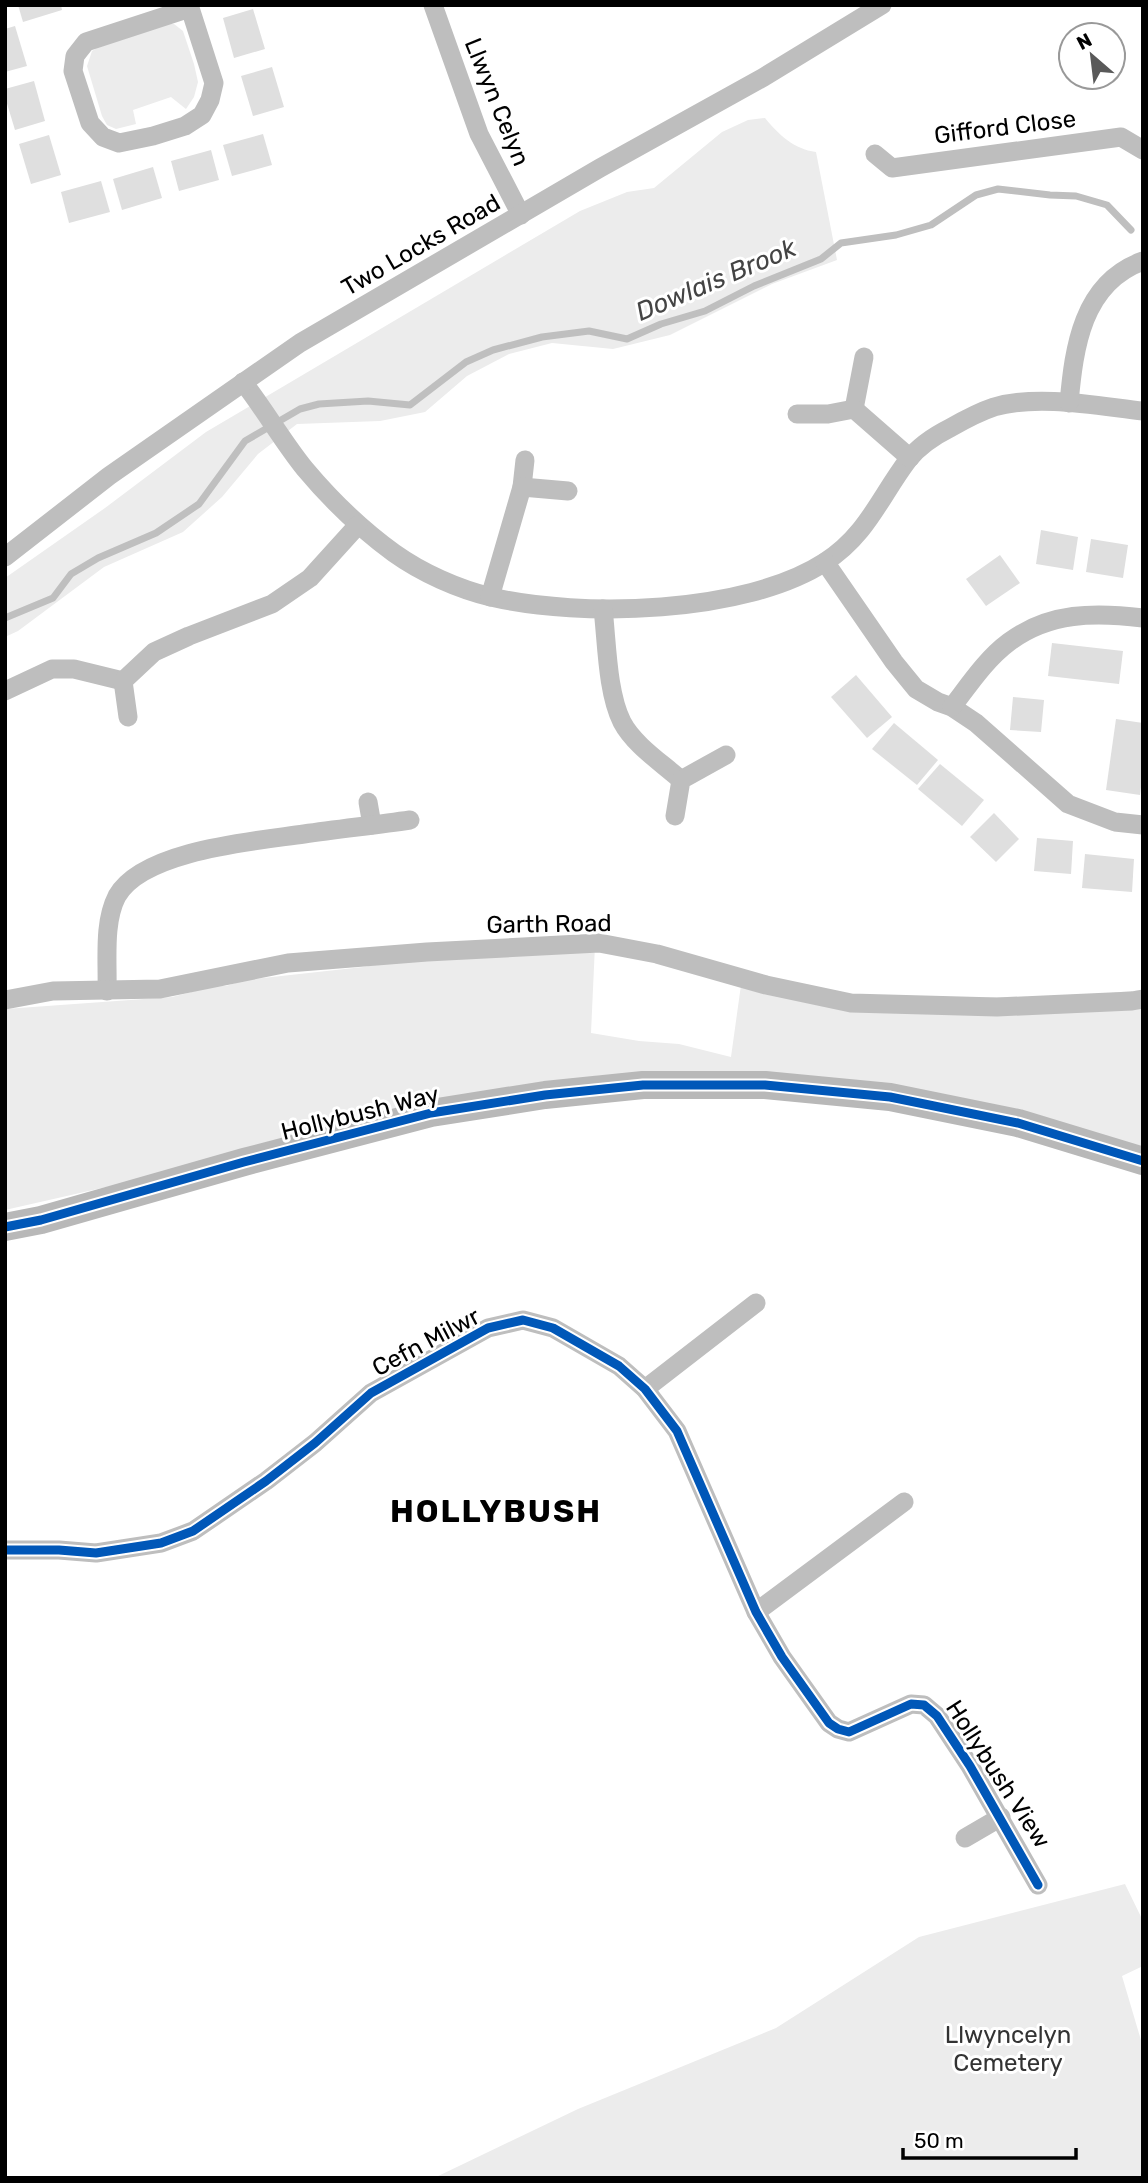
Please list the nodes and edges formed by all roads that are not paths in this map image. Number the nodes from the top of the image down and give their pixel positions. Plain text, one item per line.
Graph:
1 (433, 5) edge
2 (882, 5) edge
3 (190, 7) edge
4 (1143, 150) edge
5 (875, 154) dead end
6 (521, 215) junction
7 (1143, 261) edge
8 (864, 357) dead end
9 (243, 382) junction
10 (1069, 403) junction
11 (854, 410) junction
12 (1143, 411) edge
13 (797, 414) dead end
14 (910, 457) junction
15 (525, 460) dead end
16 (522, 487) junction
17 (568, 491) dead end
18 (358, 525) junction
19 (5, 557) edge
20 (825, 562) junction
21 (490, 597) junction
22 (603, 608) junction
23 (1143, 618) edge
24 (123, 681) junction
25 (5, 691) edge
26 (952, 707) junction
27 (128, 717) dead end
28 (726, 755) dead end
29 (681, 779) junction
30 (368, 802) dead end
31 (675, 816) dead end
32 (410, 820) dead end
33 (372, 825) junction
34 (1143, 825) edge
35 (107, 991) junction
36 (5, 1000) edge
37 (1137, 1000) edge
38 (1143, 1161) edge
39 (5, 1227) edge
40 (756, 1303) dead end
41 (645, 1389) junction
42 (904, 1502) dead end
43 (5, 1550) edge
44 (756, 1612) junction
45 (871, 1724) joint
46 (1001, 1817) junction
47 (965, 1838) dead end
48 (1038, 1885) dead end

1 - 6 street, Llwyn Celyn
2 - 6 street, Two Locks Road
3 - 3 street
4 - 5 street, Gifford Close
6 - 9 street, Two Locks Road
7 - 10 street
8 - 11 street
9 - 18 street
9 - 19 street, Two Locks Road
10 - 12 street
10 - 14 street
11 - 13 street
11 - 14 street
14 - 20 street
15 - 16 street
16 - 17 street
16 - 21 street
18 - 21 street
18 - 24 street
20 - 22 street
20 - 26 street
21 - 22 street
22 - 29 street
23 - 26 street
24 - 25 street
24 - 27 street
26 - 34 street
28 - 29 street
29 - 31 street
30 - 33 street
32 - 33 street
33 - 35 street
35 - 36 street, Garth Road
35 - 37 street, Garth Road
38 - 39 street, Hollybush Way
40 - 41 street
41 - 43 street, Cefn Milwr
41 - 44 street, Cefn Milwr
42 - 44 street
44 - 45 street, Cefn Milwr
45 - 46 street, Hollybush View
46 - 47 street
46 - 48 street, Hollybush View

